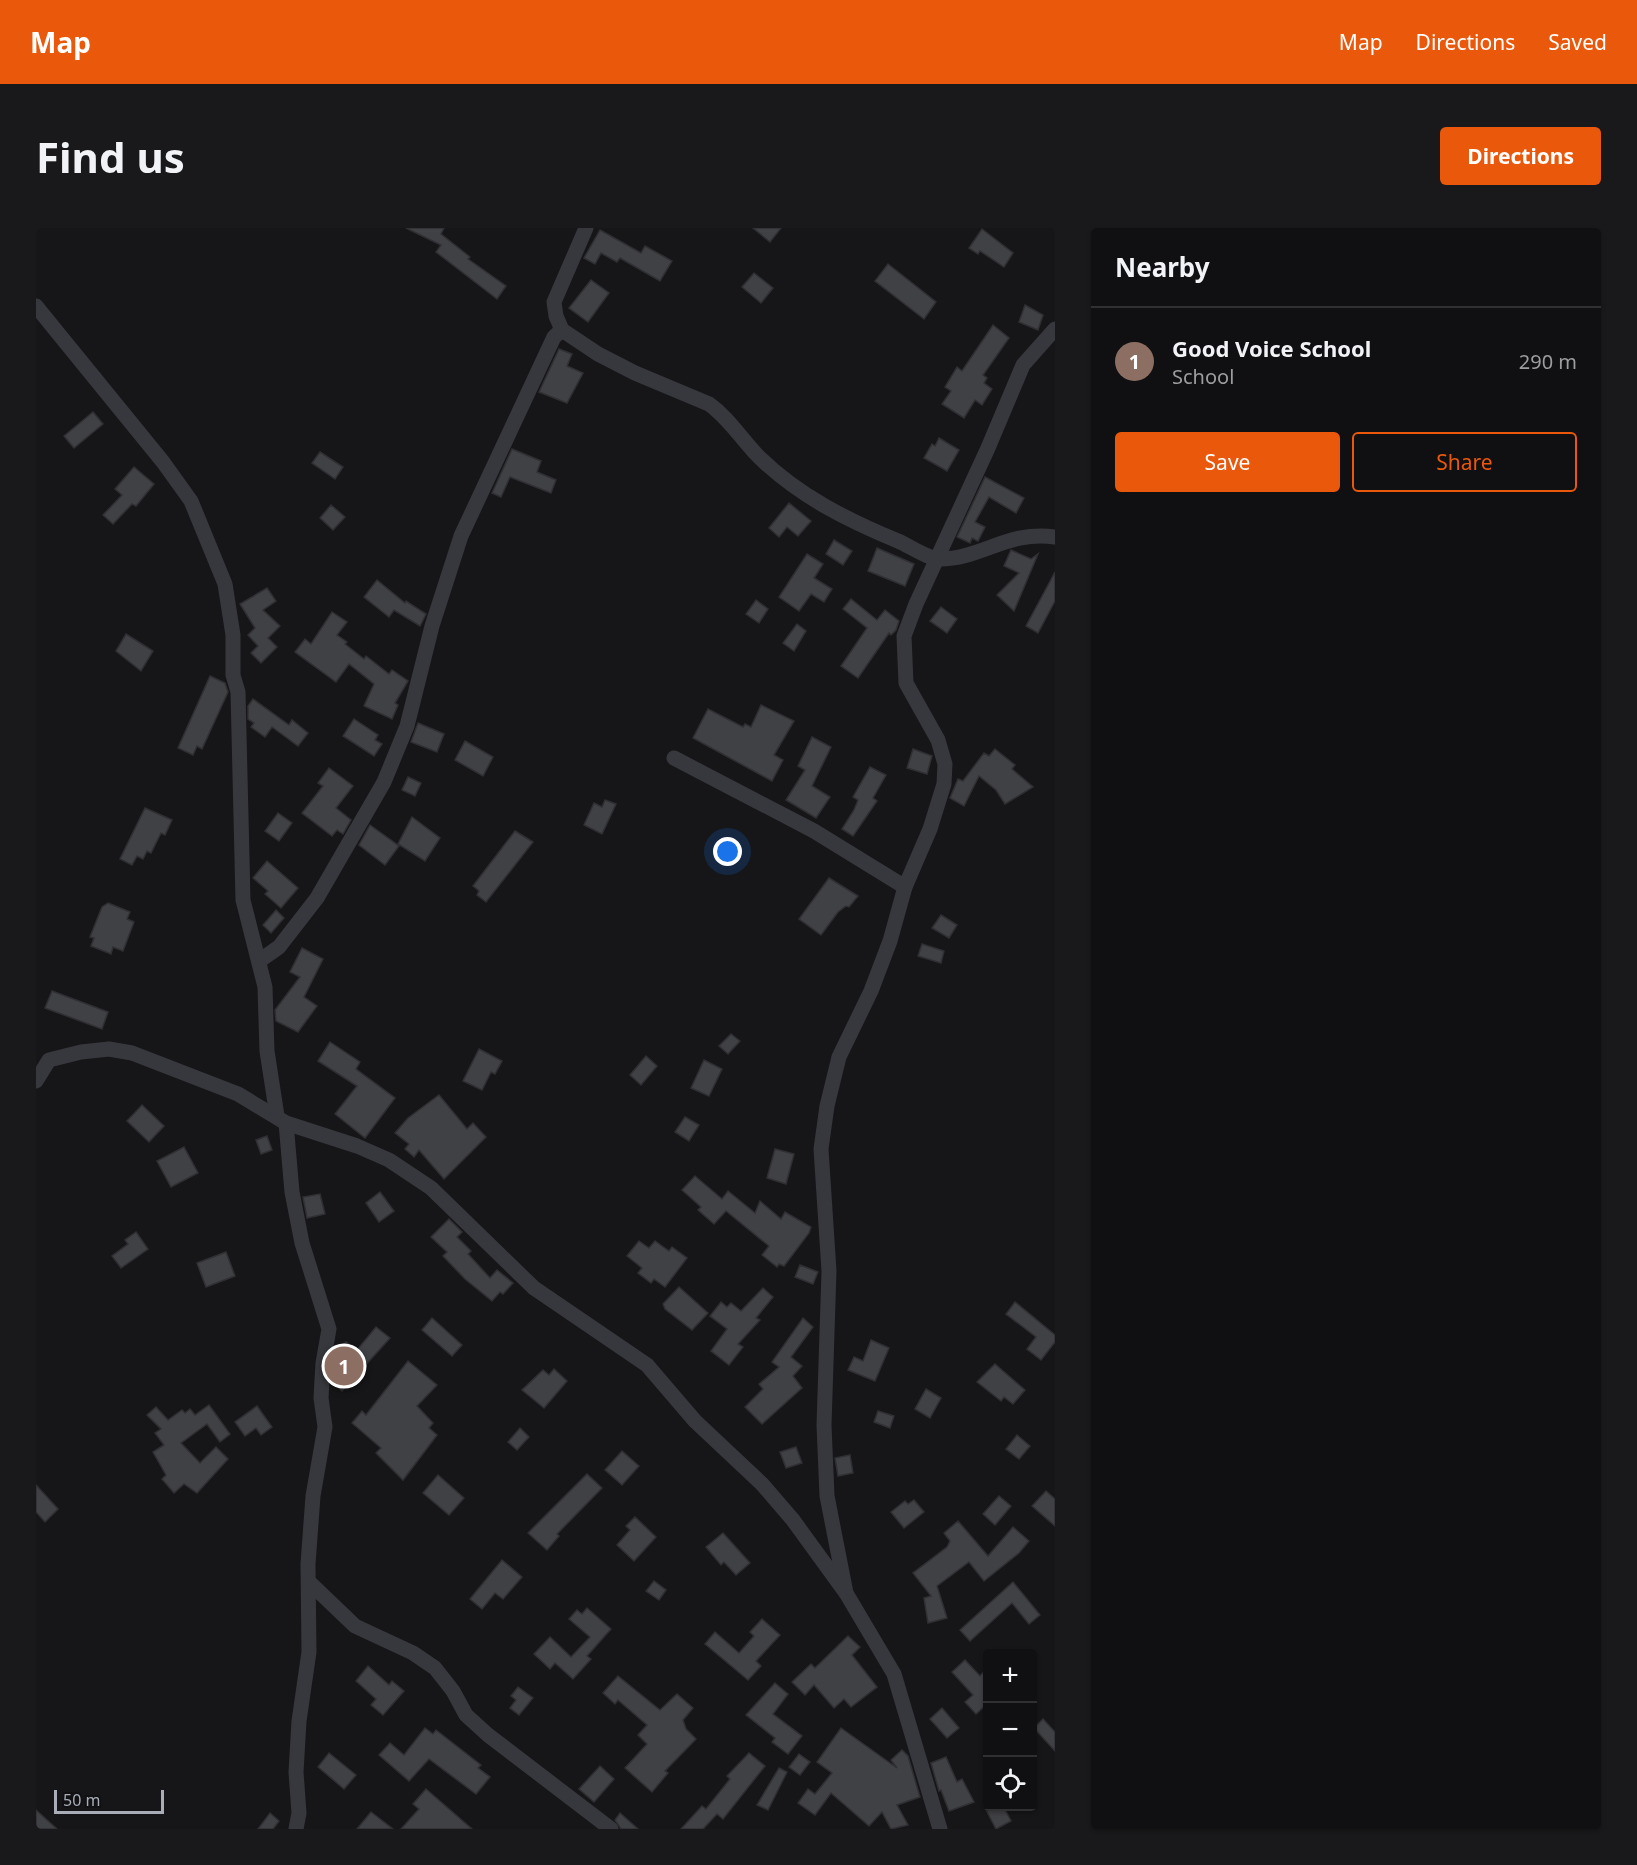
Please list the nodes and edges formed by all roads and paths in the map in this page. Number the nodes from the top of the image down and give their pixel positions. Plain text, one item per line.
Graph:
1 (586, 228) edge
2 (36, 306) edge
3 (1055, 329) edge
4 (562, 330) junction
5 (1055, 537) edge
6 (938, 560) junction
7 (674, 758) dead end
8 (905, 887) junction
9 (259, 961) junction
10 (42, 1061) edge
11 (36, 1081) edge
12 (281, 1119) junction
13 (309, 1582) junction
14 (846, 1593) junction
15 (296, 1829) edge
16 (612, 1829) edge
17 (940, 1829) edge

1 - 4 street
2 - 9 street
3 - 6 street
4 - 6 street
4 - 9 street
5 - 6 street
6 - 8 street
7 - 8 street
8 - 14 street
9 - 12 street
10 - 11 street
10 - 12 street
12 - 13 street
12 - 14 street
13 - 15 street
13 - 16 street
14 - 17 street

